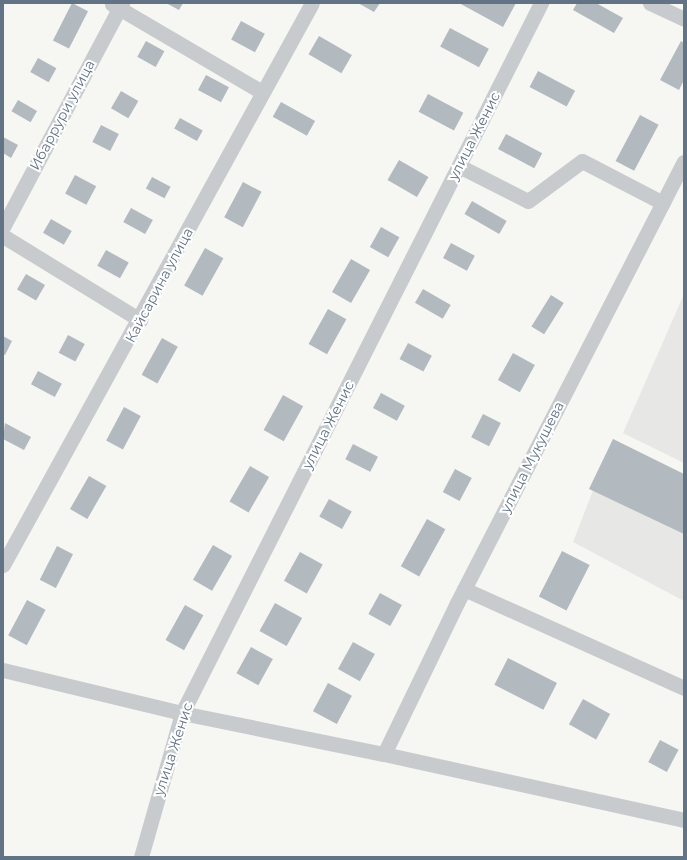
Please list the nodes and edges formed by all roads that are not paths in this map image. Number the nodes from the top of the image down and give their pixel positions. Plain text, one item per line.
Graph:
1 (312, 3) edge
2 (541, 3) edge
3 (650, 3) edge
4 (117, 5) edge
5 (684, 19) edge
6 (262, 92) junction
7 (684, 162) edge
8 (459, 166) junction
9 (663, 203) junction
10 (3, 227) edge
11 (3, 236) edge
12 (140, 320) junction
13 (3, 565) edge
14 (464, 589) junction
15 (3, 670) edge
16 (684, 688) edge
17 (182, 713) junction
18 (384, 754) junction
19 (684, 820) edge
20 (141, 857) edge

1 - 6 street, Кайсарина улица
2 - 8 street, улица Женис
3 - 5 street
4 - 6 street
4 - 10 street, Ибаррури улица
6 - 12 street, Кайсарина улица
7 - 9 street, улица Мукушева
8 - 9 street
8 - 17 street, улица Женис
9 - 14 street, улица Мукушева
11 - 12 street
12 - 13 street, Кайсарина улица
14 - 16 street
14 - 18 street, улица Мукушева
15 - 17 street
17 - 18 street
17 - 20 street, улица Женис
18 - 19 street

